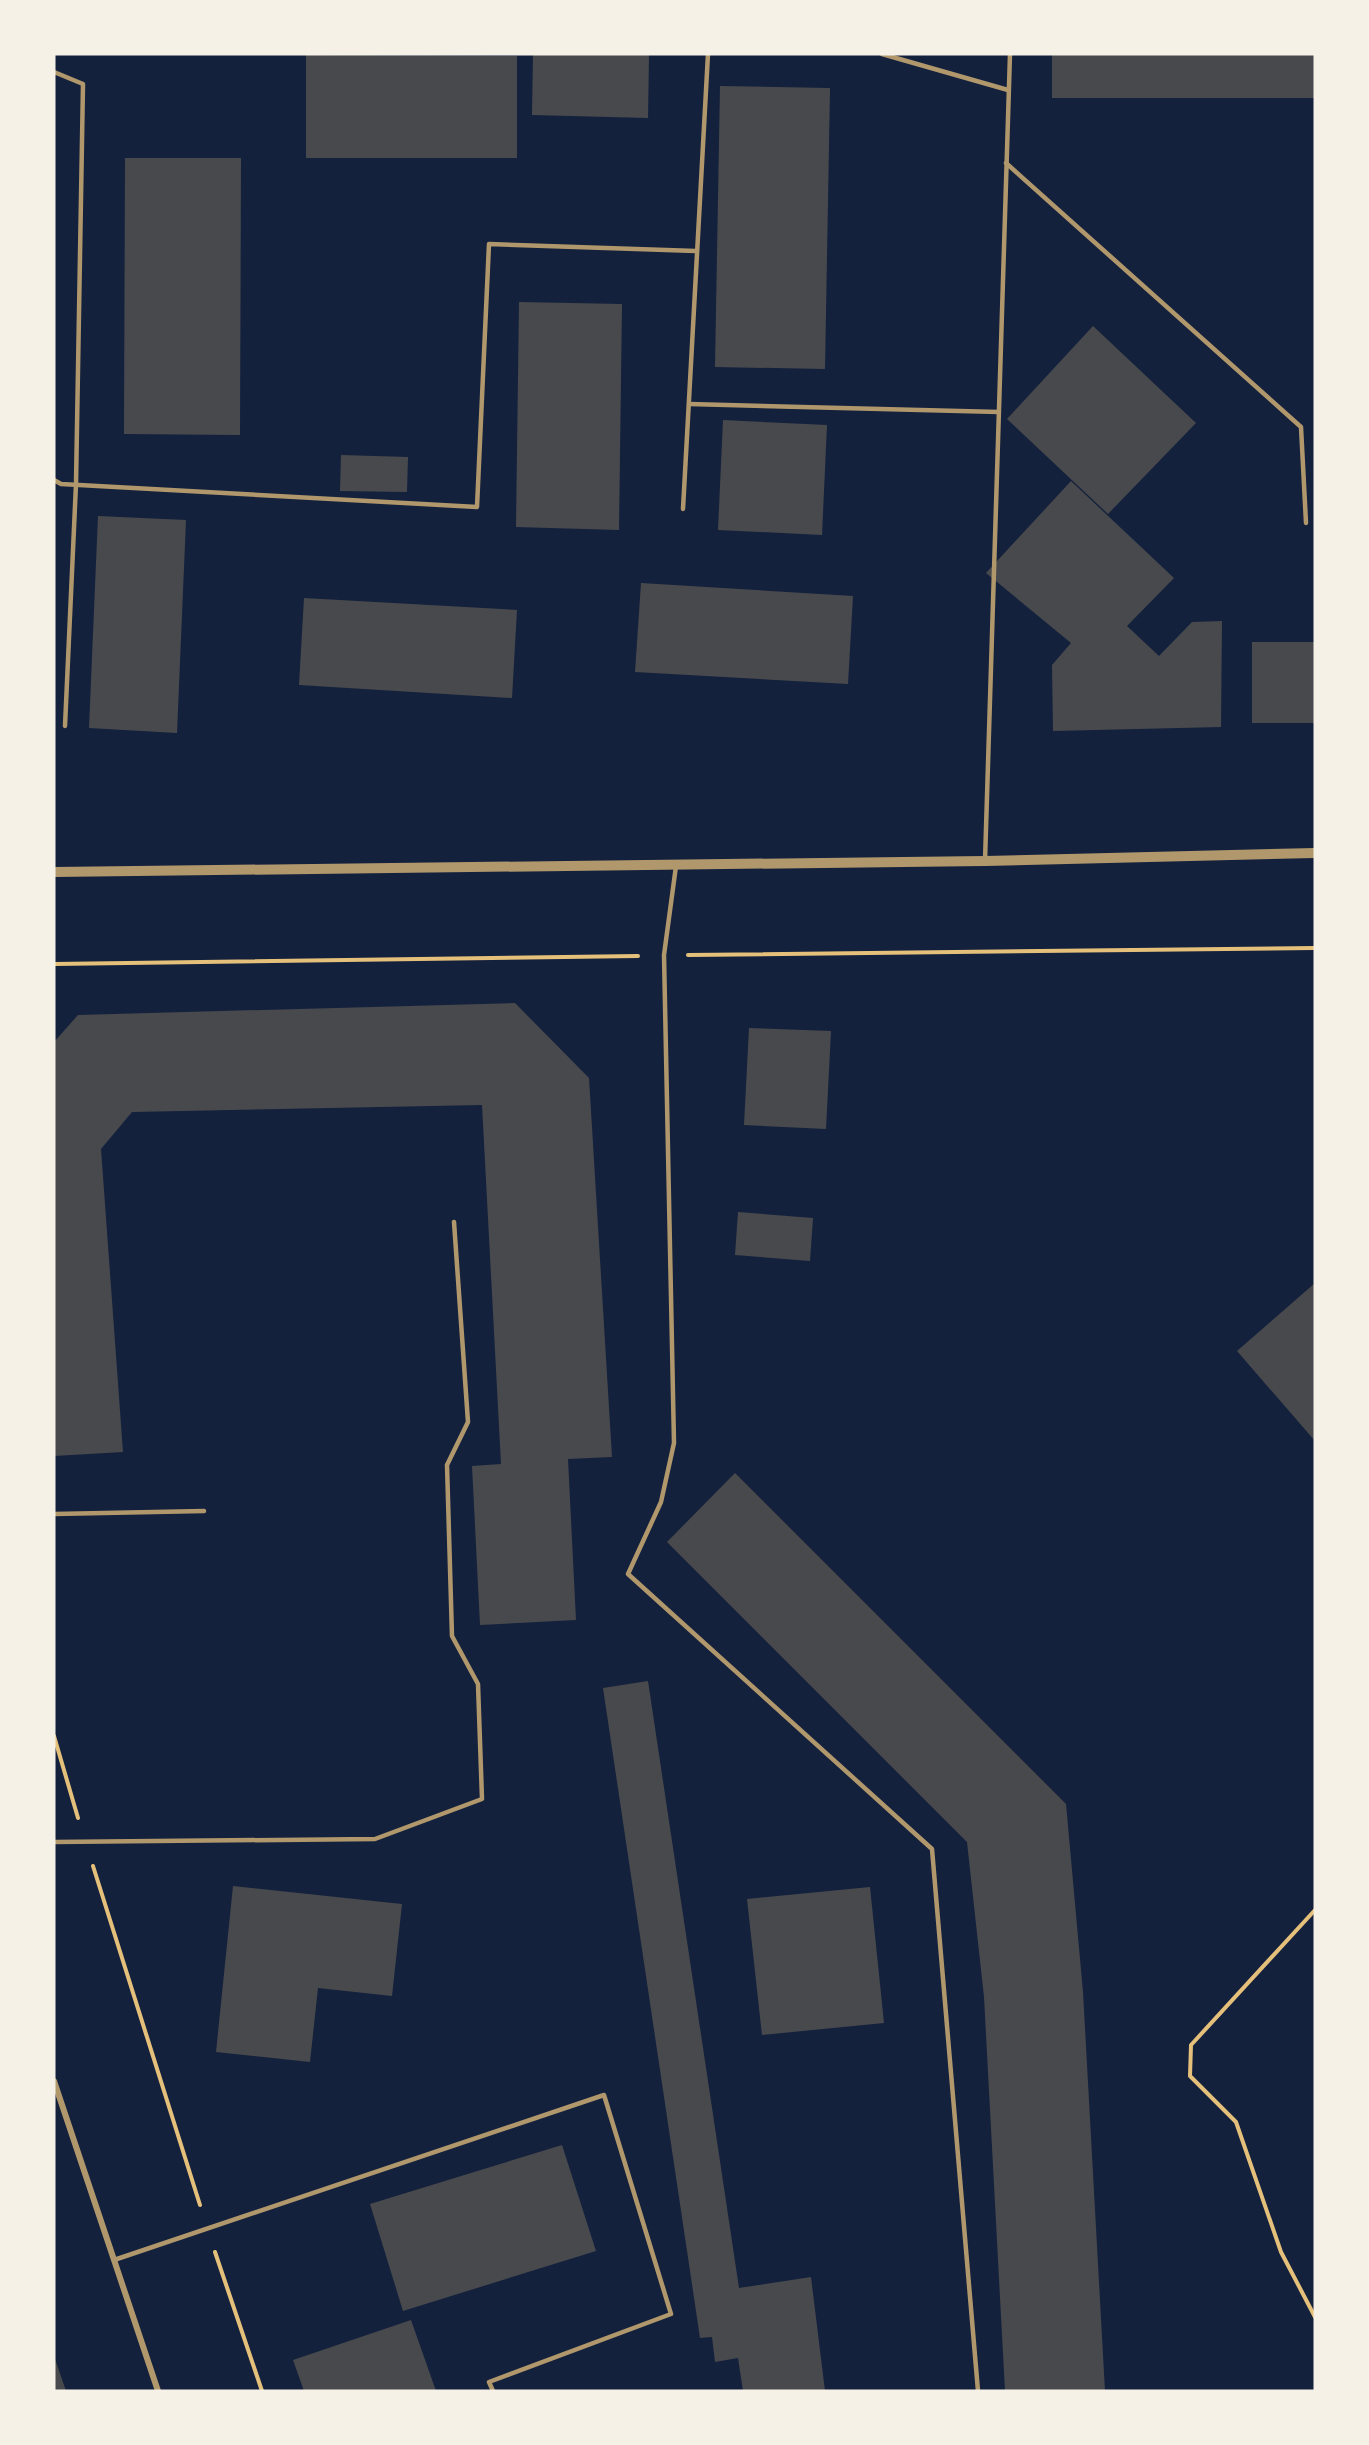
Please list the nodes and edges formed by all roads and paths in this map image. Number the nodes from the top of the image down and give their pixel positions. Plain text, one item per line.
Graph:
1 (708, 54) edge
2 (882, 54) edge
3 (1010, 54) edge
4 (54, 72) edge
5 (1008, 90) junction
6 (1006, 163) junction
7 (696, 251) junction
8 (689, 404) junction
9 (999, 412) junction
10 (54, 480) edge
11 (76, 484) junction
12 (683, 509) dead end
13 (1306, 523) dead end
14 (65, 726) dead end
15 (1315, 853) edge
16 (985, 861) junction
17 (676, 864) junction
18 (54, 872) edge
19 (454, 1222) dead end
20 (204, 1511) dead end
21 (54, 1514) edge
22 (54, 1736) edge
23 (54, 1842) edge
24 (85, 1842) junction
25 (1315, 1910) edge
26 (54, 2081) edge
27 (208, 2229) junction
28 (114, 2260) junction
29 (1315, 2317) edge
30 (158, 2391) edge
31 (262, 2391) edge
32 (493, 2391) edge
33 (978, 2391) edge

1 - 7 lane
2 - 5 lane
3 - 5 lane
4 - 11 lane
5 - 6 lane
6 - 9 lane
6 - 13 lane
7 - 8 lane
7 - 11 lane
8 - 9 lane
8 - 12 lane
9 - 16 lane
10 - 11 lane
11 - 14 lane
15 - 16 street
16 - 17 street
17 - 18 street
17 - 33 lane
19 - 24 lane
20 - 21 lane
22 - 24 path
23 - 24 lane
24 - 27 path
25 - 29 path
26 - 28 street
27 - 28 lane
27 - 31 path
27 - 32 lane
28 - 30 street

